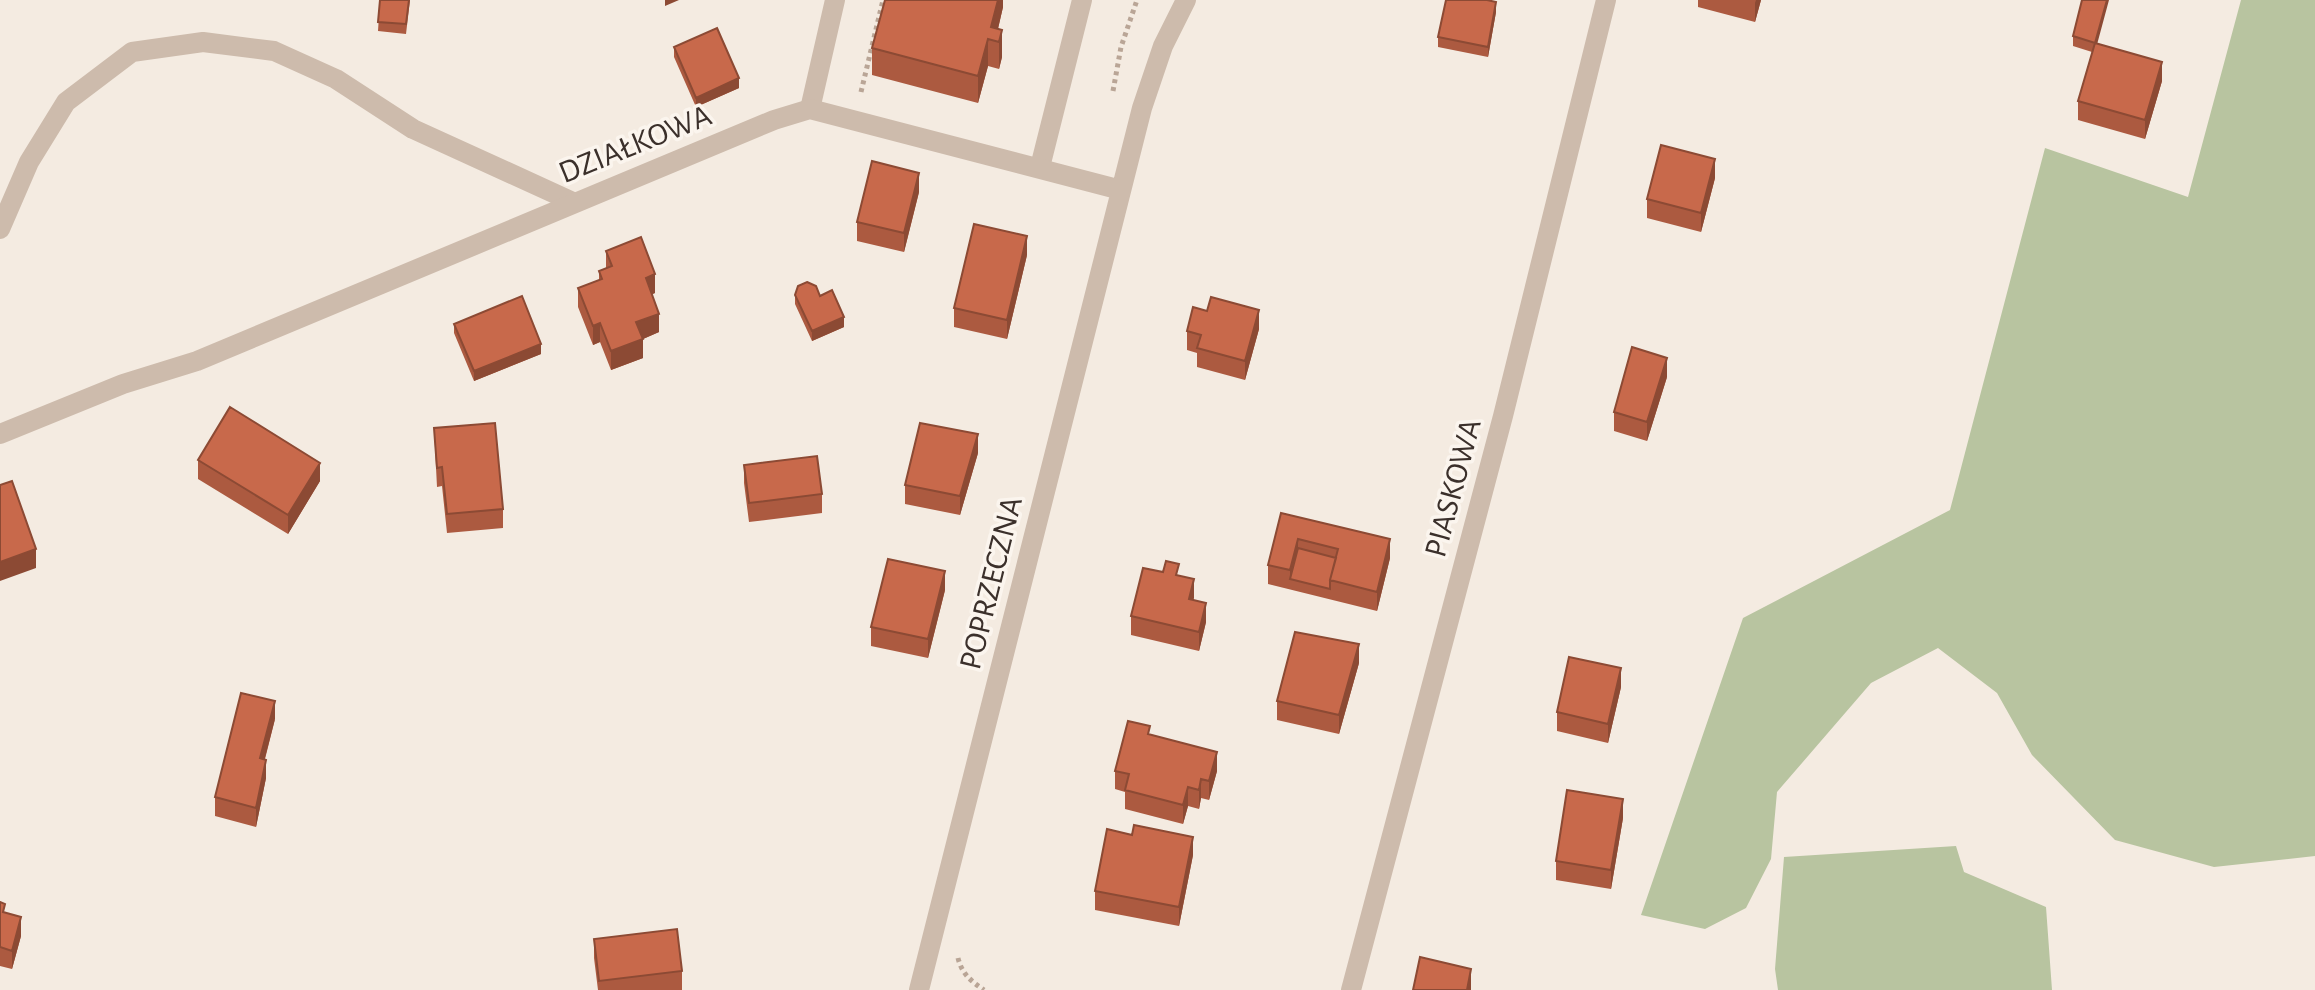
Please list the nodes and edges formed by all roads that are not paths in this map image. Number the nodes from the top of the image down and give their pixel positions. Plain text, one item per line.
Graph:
1 (835, 0) edge
2 (1082, 0) edge
3 (1186, 0) edge
4 (1606, 0) edge
5 (810, 109) junction
6 (1040, 167) junction
7 (1121, 190) junction
8 (573, 202) junction
9 (0, 229) edge
10 (1, 428) edge
11 (919, 990) edge
12 (1351, 990) edge

1 - 5 street
2 - 6 street
3 - 7 street
4 - 12 street, PIASKOWA
5 - 6 street
5 - 8 street, DZIAŁKOWA
6 - 7 street
7 - 11 street, POPRZECZNA
8 - 9 street
8 - 10 street, DZIAŁKOWA

